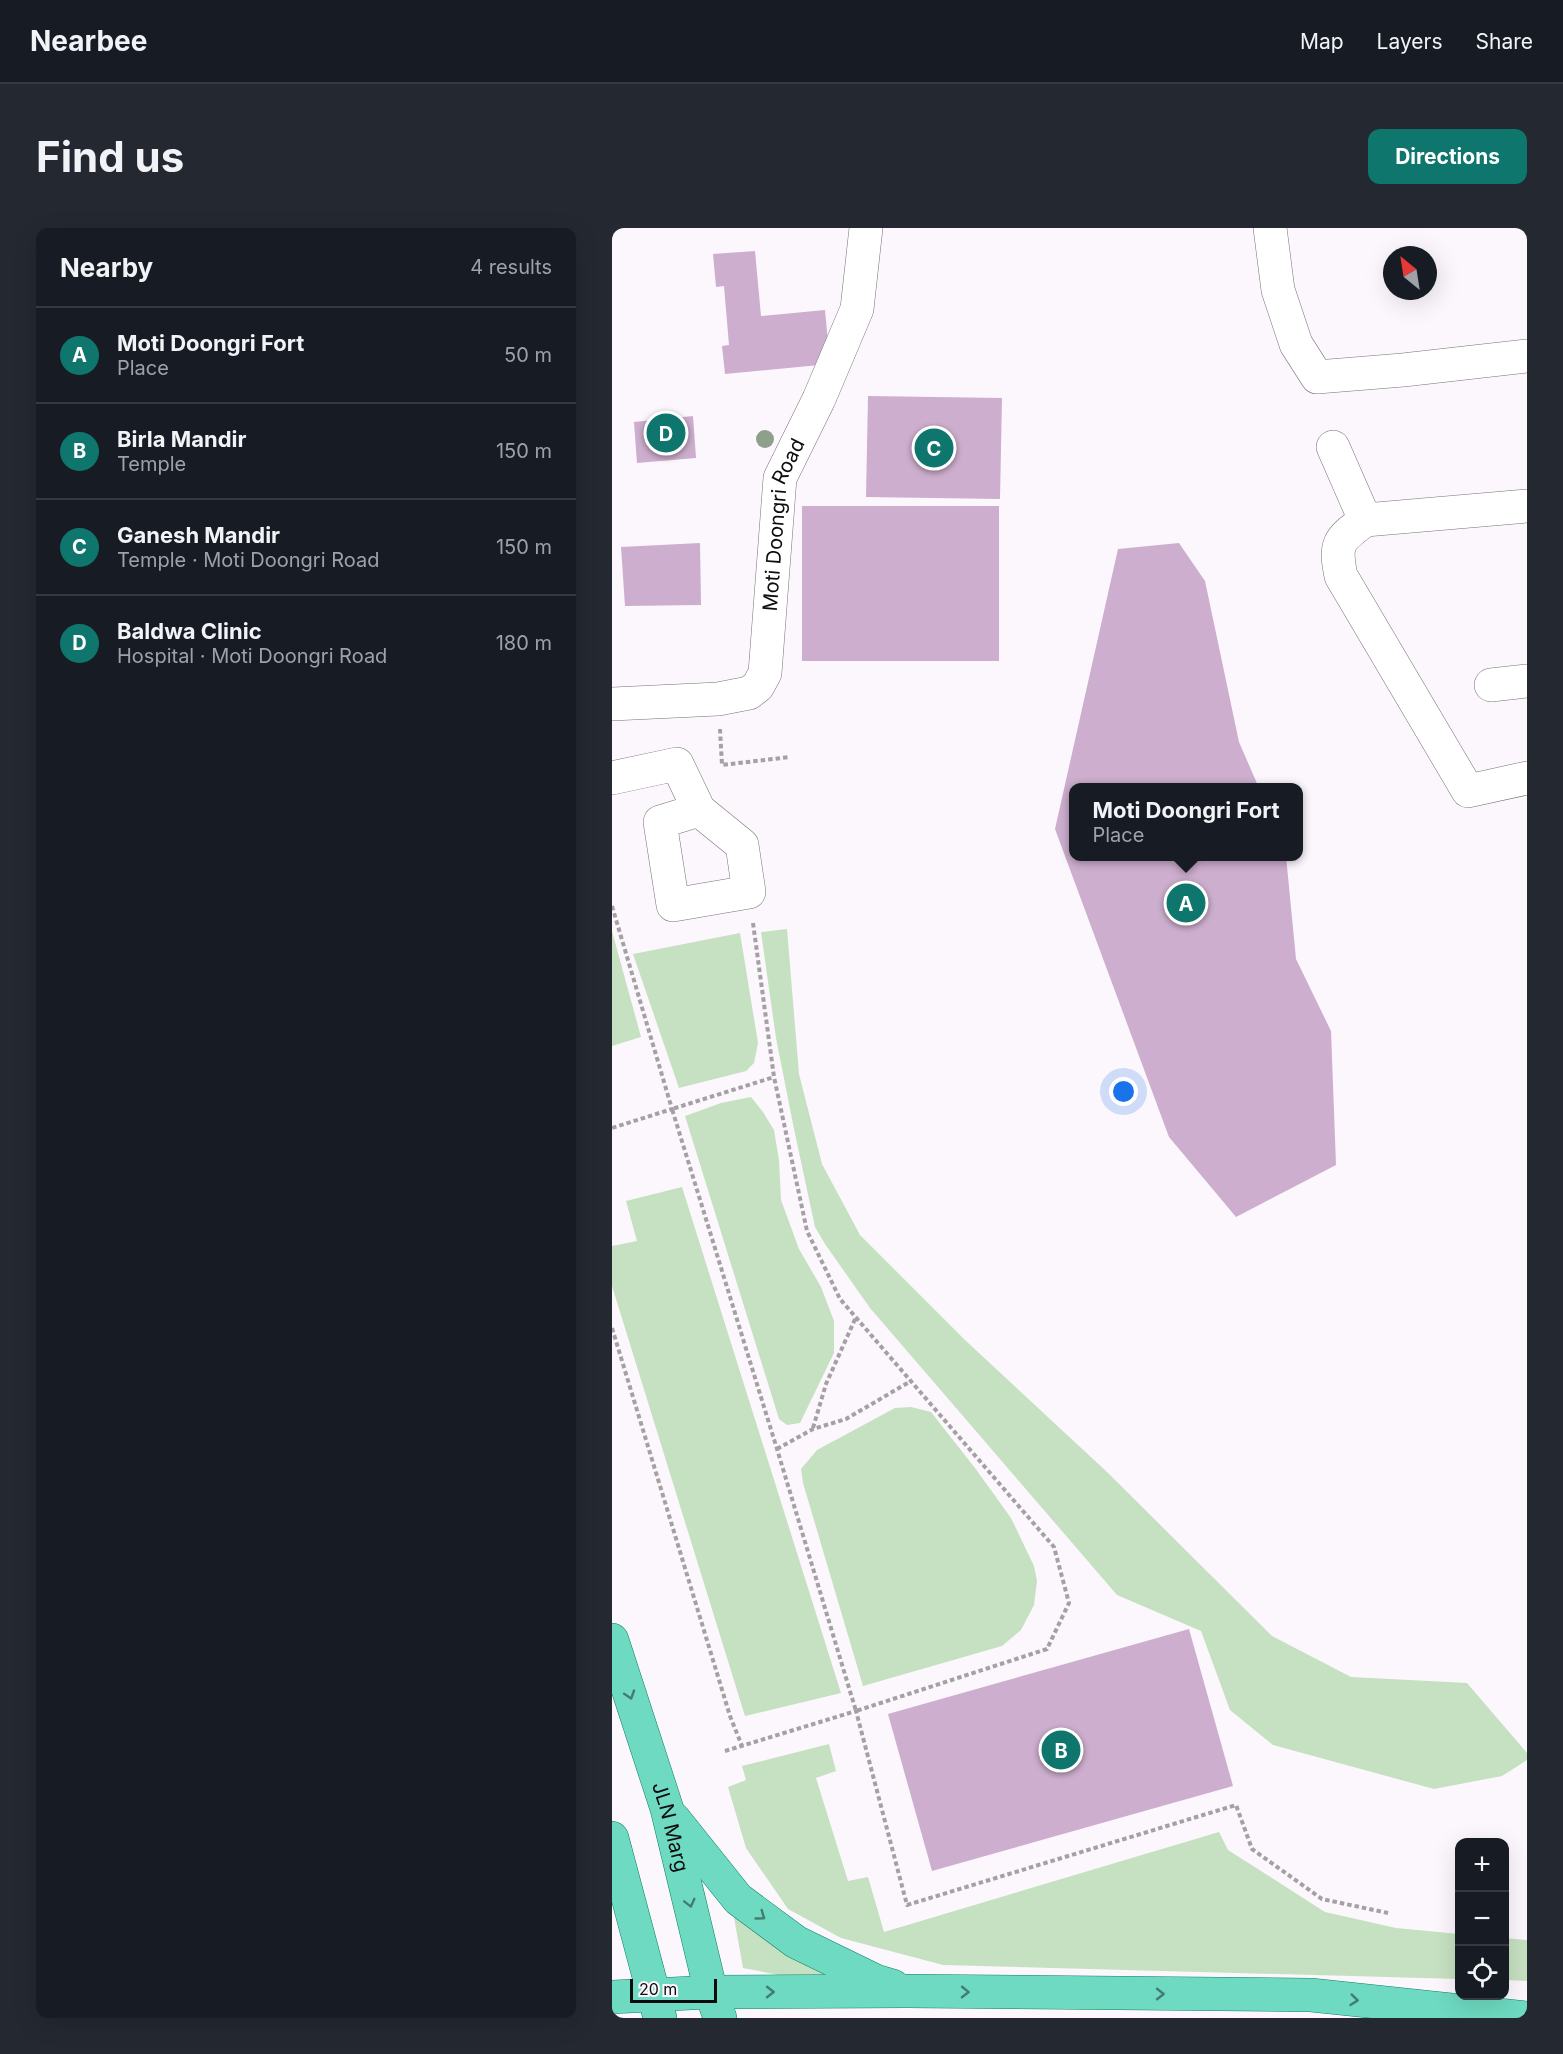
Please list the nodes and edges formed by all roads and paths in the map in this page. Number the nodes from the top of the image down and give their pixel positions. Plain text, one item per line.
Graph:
1 (866, 228) edge
2 (1270, 228) edge
3 (1527, 356) edge
4 (1333, 447) dead end
5 (1527, 506) edge
6 (1365, 520) junction
7 (1527, 681) edge
8 (1491, 685) dead end
9 (718, 699) junction
10 (612, 704) edge
11 (790, 757) dead end
12 (612, 778) edge
13 (1527, 778) edge
14 (699, 810) junction
15 (749, 892) junction
16 (612, 906) edge
17 (774, 1077) junction
18 (672, 1109) junction
19 (612, 1128) edge
20 (856, 1317) junction
21 (612, 1328) edge
22 (911, 1381) junction
23 (813, 1429) junction
24 (777, 1449) junction
25 (612, 1640) edge
26 (856, 1711) junction
27 (742, 1746) junction
28 (725, 1751) dead end
29 (668, 1810) junction
30 (612, 1838) edge
31 (1388, 1913) dead end
32 (907, 1991) junction
33 (612, 1997) edge
34 (715, 2005) edge
35 (656, 2006) edge
36 (1527, 2018) edge

1 - 9 street, Moti Doongri Road
2 - 3 street
4 - 6 street
5 - 6 street
6 - 13 street
7 - 8 street
9 - 10 street, Moti Doongri Road
9 - 11 path
12 - 14 street
14 - 15 street
14 - 15 street
15 - 17 path
16 - 18 path
17 - 18 path
17 - 20 path
18 - 19 path
18 - 24 path
20 - 22 path
20 - 23 path
21 - 27 path
22 - 23 path
22 - 26 path
23 - 24 path
24 - 26 path
25 -> 29 main road, JLN Marg
26 - 27 path
26 - 31 path
27 - 28 path
29 -> 32 main road
29 -> 34 main road, JLN Marg
30 - 35 main road
34 -> 32 main road
32 -> 36 main road
33 - 35 main road
34 - 35 main road

